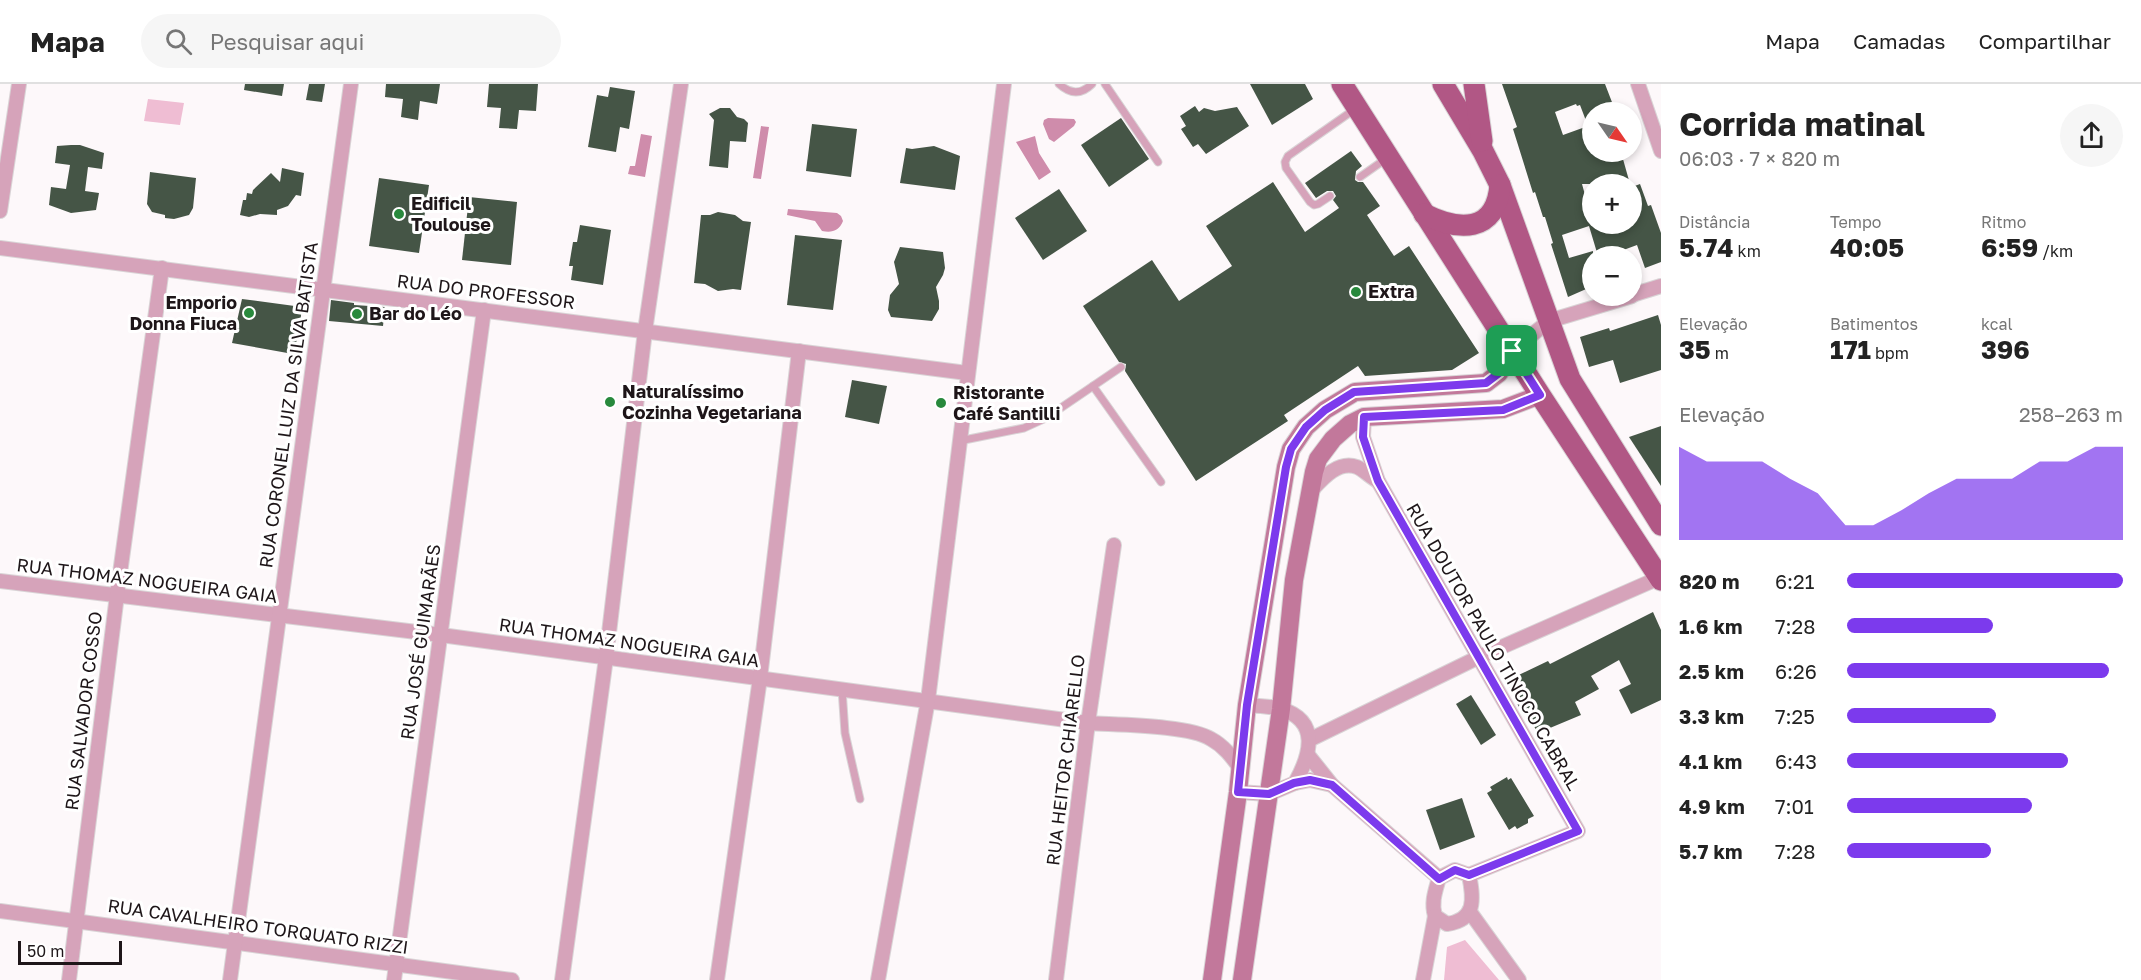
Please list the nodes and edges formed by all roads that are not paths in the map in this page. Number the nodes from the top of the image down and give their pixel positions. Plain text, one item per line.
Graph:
1 (19, 84) edge
2 (351, 84) edge
3 (681, 84) edge
4 (1004, 84) edge
5 (1059, 84) edge
6 (1092, 84) edge
7 (1105, 84) edge
8 (1342, 84) edge
9 (1443, 84) edge
10 (1474, 84) edge
11 (1638, 84) edge
12 (1357, 108) junction
13 (1484, 150) junction
14 (1661, 151) edge
15 (1388, 158) junction
16 (1158, 162) dead end
17 (1359, 177) dead end
18 (1500, 185) junction
19 (1330, 196) dead end
20 (0, 211) edge
21 (1424, 214) junction
22 (0, 248) edge
23 (162, 268) junction
24 (1661, 286) edge
25 (324, 289) junction
26 (1642, 292) edge
27 (1597, 306) edge
28 (484, 310) junction
29 (1549, 321) junction
30 (645, 331) junction
31 (799, 351) junction
32 (1512, 351) junction
33 (1120, 368) dead end
34 (967, 373) junction
35 (1094, 386) junction
36 (1390, 388) junction
37 (1540, 395) junction
38 (1390, 415) junction
39 (1364, 417) junction
40 (959, 441) junction
41 (1378, 481) junction
42 (1161, 482) dead end
43 (1311, 491) junction
44 (1661, 525) edge
45 (1114, 545) dead end
46 (1268, 576) junction
47 (1660, 578) edge
48 (1294, 580) junction
49 (0, 581) edge
50 (117, 595) junction
51 (279, 615) junction
52 (441, 635) junction
53 (1479, 657) junction
54 (606, 658) junction
55 (760, 678) junction
56 (842, 689) junction
57 (928, 700) junction
58 (1247, 705) junction
59 (1281, 709) junction
60 (1088, 723) junction
61 (1309, 740) junction
62 (1308, 755) junction
63 (1240, 768) junction
64 (1294, 783) junction
65 (1332, 785) junction
66 (1238, 792) junction
67 (1269, 794) junction
68 (860, 799) dead end
69 (1469, 875) junction
70 (1439, 879) junction
71 (0, 911) edge
72 (1470, 912) junction
73 (1435, 916) junction
74 (76, 921) junction
75 (235, 942) junction
76 (396, 964) junction
77 (69, 980) edge
78 (230, 980) edge
79 (394, 980) edge
80 (512, 980) edge
81 (562, 980) edge
82 (717, 980) edge
83 (878, 980) edge
84 (1056, 980) edge
85 (1212, 980) edge
86 (1242, 980) edge
87 (1423, 980) edge
88 (1519, 980) edge

1 - 20 street
2 - 25 street, RUA CORONEL LUIZ DA SILVA BATISTA
3 - 30 street
4 - 34 street
5 - 6 lane
7 - 16 lane
8 - 12 main road
9 - 13 main road
10 - 13 main road
11 - 14 street
12 - 15 main road
12 - 19 lane
13 - 18 main road
15 - 17 lane
15 - 21 main road
18 - 21 main road
18 - 29 main road
21 - 32 main road
22 - 23 street, RUA DO PROFESSOR
23 - 25 street, RUA DO PROFESSOR
23 - 50 street, RUA SALVADOR COSSO
24 - 26 street
25 - 28 street, RUA DO PROFESSOR
25 - 51 street, RUA CORONEL LUIZ DA SILVA BATISTA
27 - 29 street
28 - 30 street, RUA DO PROFESSOR
28 - 52 street, RUA JOSÉ GUIMARÃES
29 - 32 street
29 - 44 main road
30 - 31 street, RUA DO PROFESSOR
30 - 54 street
31 - 34 street, RUA DO PROFESSOR
31 - 55 street
32 - 36 street
32 - 37 main road
33 - 35 lane
34 - 40 street
35 - 40 lane
35 - 42 lane
36 - 38 street
36 - 46 street
37 - 38 street
37 - 47 main road
38 - 39 street
39 - 41 street, RUA DOUTOR PAULO TINOCO CABRAL
39 - 43 street
40 - 57 street
41 - 43 street
41 - 53 street, RUA DOUTOR PAULO TINOCO CABRAL
43 - 48 street
45 - 60 street, RUA HEITOR CHIARELLO
46 - 48 street
46 - 58 street
47 - 53 street
48 - 59 street
49 - 50 street, RUA THOMAZ NOGUEIRA GAIA
50 - 51 street, RUA THOMAZ NOGUEIRA GAIA
50 - 74 street, RUA SALVADOR COSSO
51 - 52 street, RUA THOMAZ NOGUEIRA GAIA
51 - 75 street, RUA CORONEL LUIZ DA SILVA BATISTA
52 - 54 street, RUA THOMAZ NOGUEIRA GAIA
52 - 76 street, RUA JOSÉ GUIMARÃES
53 - 61 street
53 - 69 street, RUA DOUTOR PAULO TINOCO CABRAL
54 - 55 street, RUA THOMAZ NOGUEIRA GAIA
54 - 81 street
55 - 56 street, RUA THOMAZ NOGUEIRA GAIA
55 - 82 street
56 - 57 street, RUA THOMAZ NOGUEIRA GAIA
56 - 68 lane
57 - 60 street, RUA THOMAZ NOGUEIRA GAIA
57 - 83 street
58 - 59 street
58 - 63 street
59 - 61 street
59 - 67 street
60 - 63 street, RUA THOMAZ NOGUEIRA GAIA
60 - 84 street, RUA HEITOR CHIARELLO
61 - 62 street
62 - 64 street
62 - 65 street
63 - 66 street
64 - 65 street
64 - 67 street
65 - 70 street
66 - 67 street
66 - 85 street
67 - 86 street
69 - 70 street
69 - 72 street
70 - 73 street
71 - 74 street, RUA CAVALHEIRO TORQUATO RIZZI
72 - 73 street
72 - 88 street
73 - 87 street
74 - 75 street, RUA CAVALHEIRO TORQUATO RIZZI
74 - 77 street, RUA SALVADOR COSSO
75 - 76 street, RUA CAVALHEIRO TORQUATO RIZZI
75 - 78 street, RUA CORONEL LUIZ DA SILVA BATISTA
76 - 79 street, RUA JOSÉ GUIMARÃES
76 - 80 street, RUA CAVALHEIRO TORQUATO RIZZI

